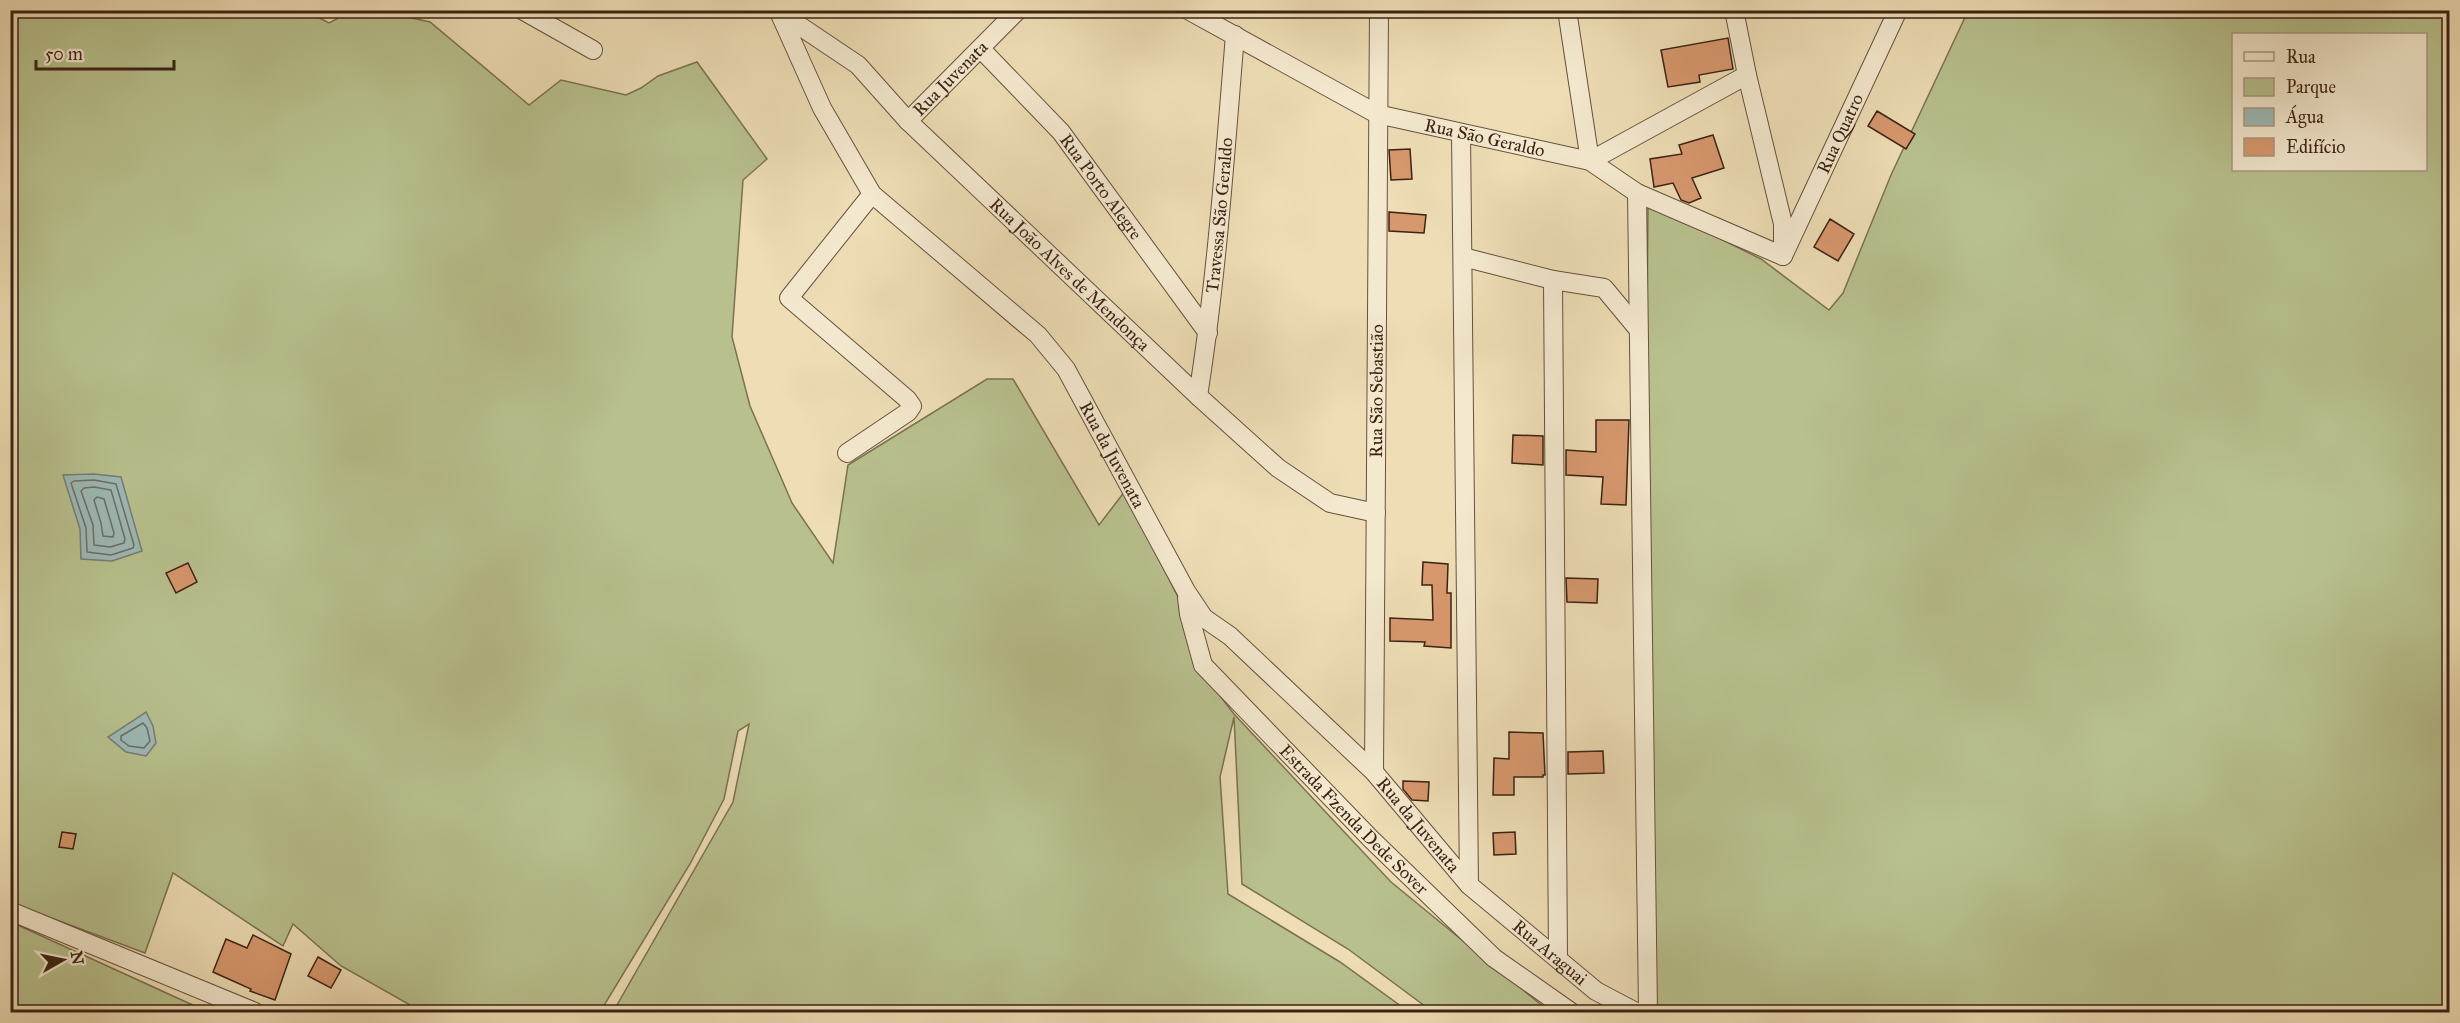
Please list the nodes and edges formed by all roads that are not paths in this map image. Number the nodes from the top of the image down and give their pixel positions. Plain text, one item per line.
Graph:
1 (522, 10) edge
2 (1018, 10) edge
3 (1188, 10) edge
4 (1379, 10) edge
5 (1567, 10) edge
6 (1734, 10) edge
7 (1898, 10) edge
8 (778, 11) edge
9 (1225, 24) edge
10 (593, 50) dead end
11 (981, 50) junction
12 (1747, 75) junction
13 (1377, 114) junction
14 (908, 121) junction
15 (1461, 133) junction
16 (1590, 161) junction
17 (1637, 193) junction
18 (872, 194) junction
19 (1783, 256) junction
20 (1463, 257) junction
21 (1552, 280) junction
22 (1638, 329) junction
23 (1208, 333) junction
24 (1198, 396) junction
25 (847, 453) dead end
26 (1376, 513) junction
27 (1186, 591) junction
28 (1374, 772) junction
29 (1469, 885) junction
30 (10, 910) edge
31 (1558, 957) junction
32 (255, 1012) edge
33 (1571, 1012) edge
34 (1636, 1012) edge
35 (1648, 1012) edge

1 - 10 street
2 - 11 street, Rua Juvenata
3 - 9 street, Rua São Geraldo
4 - 13 street, Rua São Sebastião
5 - 16 street
6 - 12 street
7 - 19 street, Rua Quatro
8 - 14 street, Rua João Alves de Mendonça
8 - 18 street, Rua da Juvenata
9 - 13 street, Rua São Geraldo
9 - 23 street, Travessa São Geraldo
11 - 14 street, Rua Juvenata
11 - 23 street, Rua Porto Alegre
12 - 16 street
12 - 19 street
13 - 15 street, Rua São Geraldo
13 - 26 street, Rua São Sebastião
14 - 24 street, Rua João Alves de Mendonça
15 - 16 street, Rua São Geraldo
15 - 20 street
16 - 17 street, Rua São Geraldo
17 - 19 street, Rua São Geraldo
17 - 22 street
18 - 25 street
18 - 27 street, Rua da Juvenata
20 - 21 street
20 - 29 street
21 - 22 street
21 - 31 street
22 - 35 street
23 - 24 street, Travessa São Geraldo
24 - 26 street, Rua João Alves de Mendonça
26 - 28 street, Rua São Sebastião
27 - 28 street, Rua da Juvenata
27 - 33 street, Estrada Fzenda Dede Sover
28 - 29 street, Rua da Juvenata
29 - 31 street, Rua Araguai
30 - 32 street
31 - 34 street, Rua Araguai

